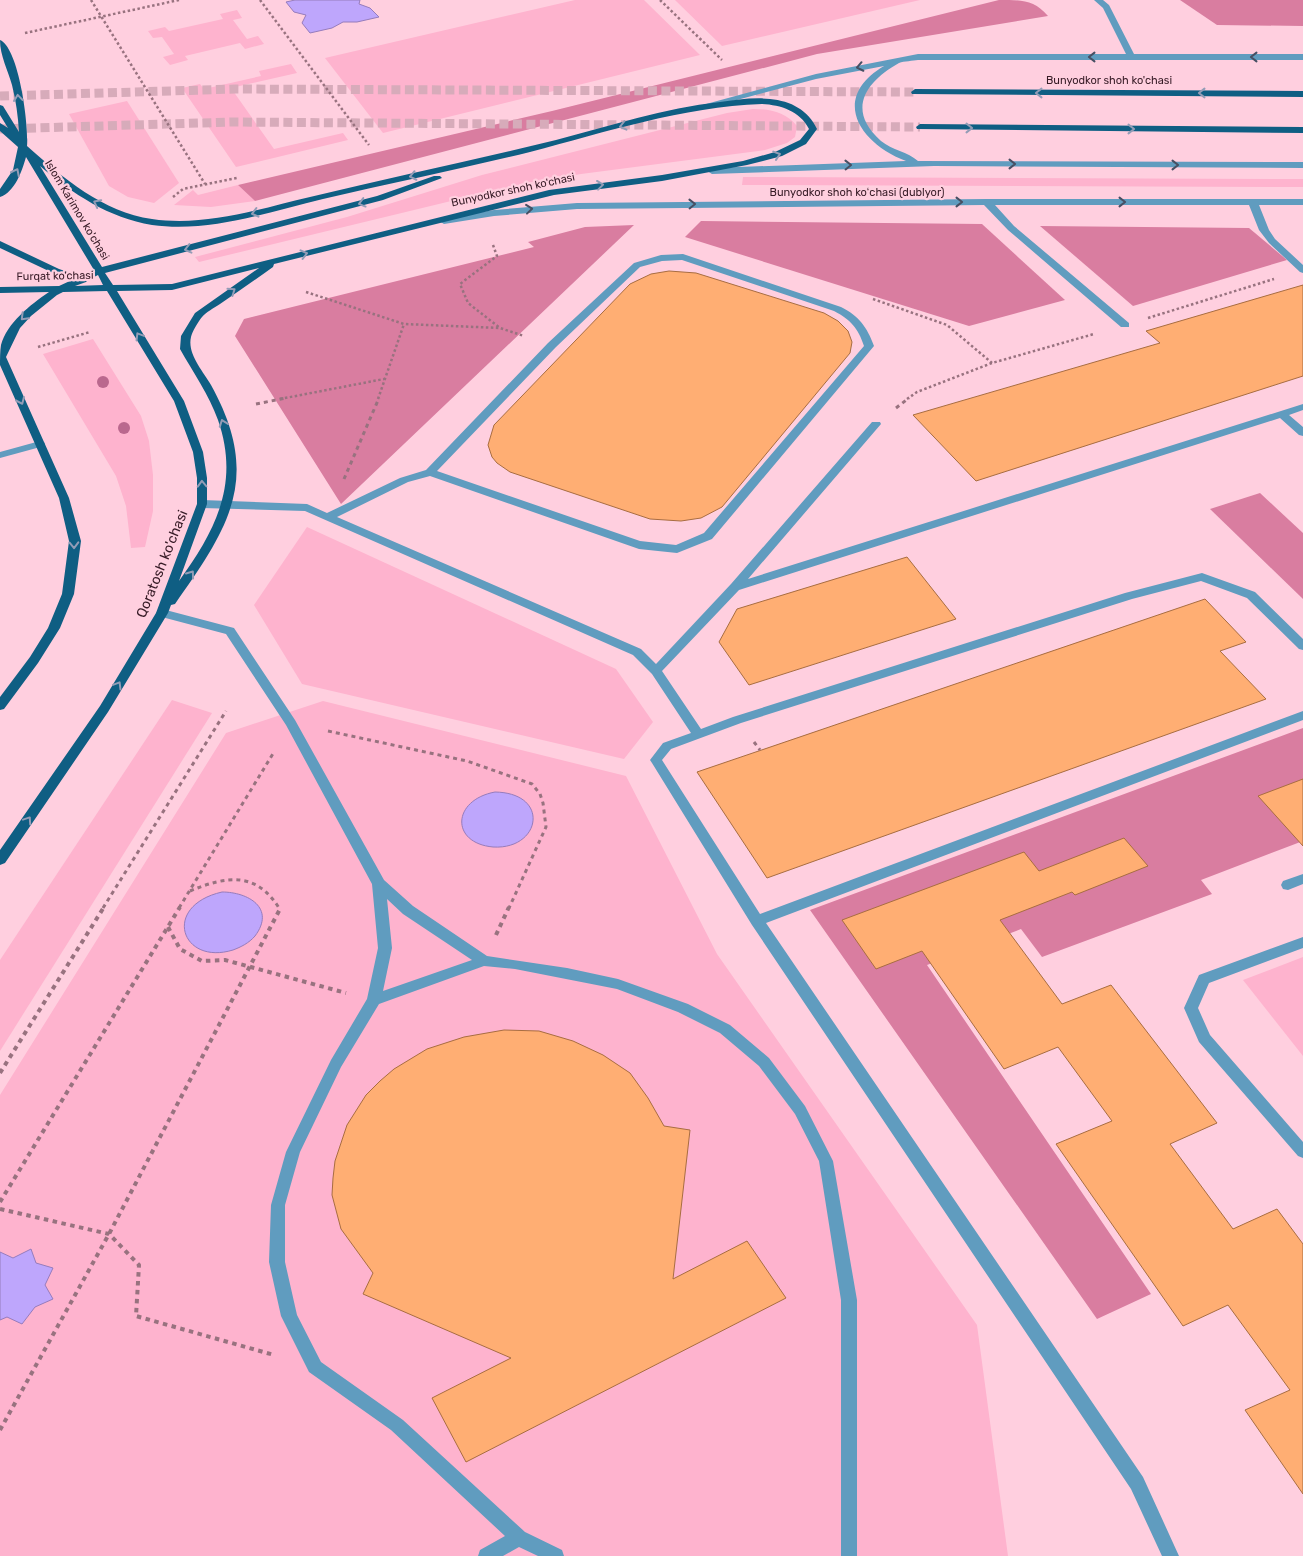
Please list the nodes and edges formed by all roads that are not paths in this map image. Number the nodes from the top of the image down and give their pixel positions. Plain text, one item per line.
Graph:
1 (1098, 0) edge
2 (0, 43) edge
3 (1131, 56) junction
4 (918, 57) junction
5 (1303, 57) edge
6 (915, 92) tunnel mouth
7 (1303, 94) edge
8 (0, 108) edge
9 (670, 114) junction
10 (0, 126) edge
11 (920, 127) tunnel mouth
12 (1303, 130) edge
13 (23, 146) junction
14 (491, 159) junction
15 (928, 164) junction
16 (1303, 165) edge
17 (712, 171) junction
18 (0, 194) edge
19 (986, 202) junction
20 (1253, 202) junction
21 (1303, 202) edge
22 (412, 226) junction
23 (0, 244) edge
24 (278, 260) junction
25 (1303, 270) edge
26 (100, 271) junction
27 (80, 279) junction
28 (110, 288) junction
29 (62, 289) junction
30 (0, 290) edge
31 (1125, 325) dead end
32 (0, 355) edge
33 (1303, 407) edge
34 (1281, 413) junction
35 (876, 424) road end
36 (1303, 432) edge
37 (40, 444) junction
38 (0, 455) edge
39 (430, 472) junction
40 (202, 504) junction
41 (229, 505) junction
42 (327, 517) junction
43 (735, 586) junction
44 (162, 613) junction
45 (1303, 646) edge
46 (656, 671) junction
47 (0, 706) edge
48 (1303, 716) edge
49 (698, 734) junction
50 (0, 860) edge
51 (1303, 879) edge
52 (379, 884) junction
53 (1288, 885) dead end
54 (757, 921) junction
55 (1303, 942) edge
56 (484, 961) junction
57 (374, 1000) junction
58 (1303, 1152) edge
59 (519, 1538) junction
60 (486, 1556) edge
61 (556, 1556) edge
62 (849, 1556) edge
63 (1171, 1556) edge

1 - 3 street
13 -> 2 main road, Islom Karimov ko'chasi
3 -> 4 street
5 -> 3 street
4 -> 9 street
4 - 15 street
7 -> 6 main road, Bunyodkor shoh ko'chasi
8 - 13 main road, Islom Karimov ko'chasi
9 -> 14 main road
17 -> 9 main road
10 - 13 main road, Islom Karimov ko'chasi
11 -> 12 main road
14 -> 13 main road
18 -> 13 main road
13 - 26 main road, Islom Karimov ko'chasi
14 -> 26 main road
15 -> 16 street
17 -> 15 street, Bunyodkor shoh ko'chasi
22 -> 17 main road, Bunyodkor shoh ko'chasi
19 -> 20 street, Bunyodkor shoh koʻchasi (dublyor)
22 -> 19 street, Bunyodkor shoh koʻchasi (dublyor)
19 - 31 street
20 - 21 street, Bunyodkor shoh koʻchasi (dublyor)
20 - 25 street
24 -> 22 main road, Bunyodkor shoh ko'chasi
23 - 27 main road
24 - 28 main road, Bunyodkor shoh ko'chasi
41 -> 24 main road
26 - 27 main road
26 - 28 main road, Islom Karimov ko'chasi
27 - 28 main road
27 - 29 main road
28 - 29 main road, Furqat ko'chasi
40 -> 28 main road, Qoratosh ko'chasi
29 - 30 main road, Furqat ko'chasi
29 -> 32 main road
32 -> 37 main road
33 - 34 street
34 - 36 street
34 - 43 street
35 - 43 street
37 - 38 street
37 -> 47 main road
39 - 39 street
39 - 42 street
40 - 41 street
40 - 44 main road, Qoratosh ko'chasi
41 - 42 street
44 -> 41 main road
42 - 46 street
43 - 46 street
50 -> 44 main road, Qoratosh ko'chasi
44 - 52 street
45 - 49 street
46 - 49 street
48 - 54 street
49 - 54 street
51 - 53 street
52 - 56 street
52 - 57 street
54 - 63 street
55 - 58 street
56 - 57 street
56 - 62 street
57 - 59 street
59 - 60 street
59 - 61 street

